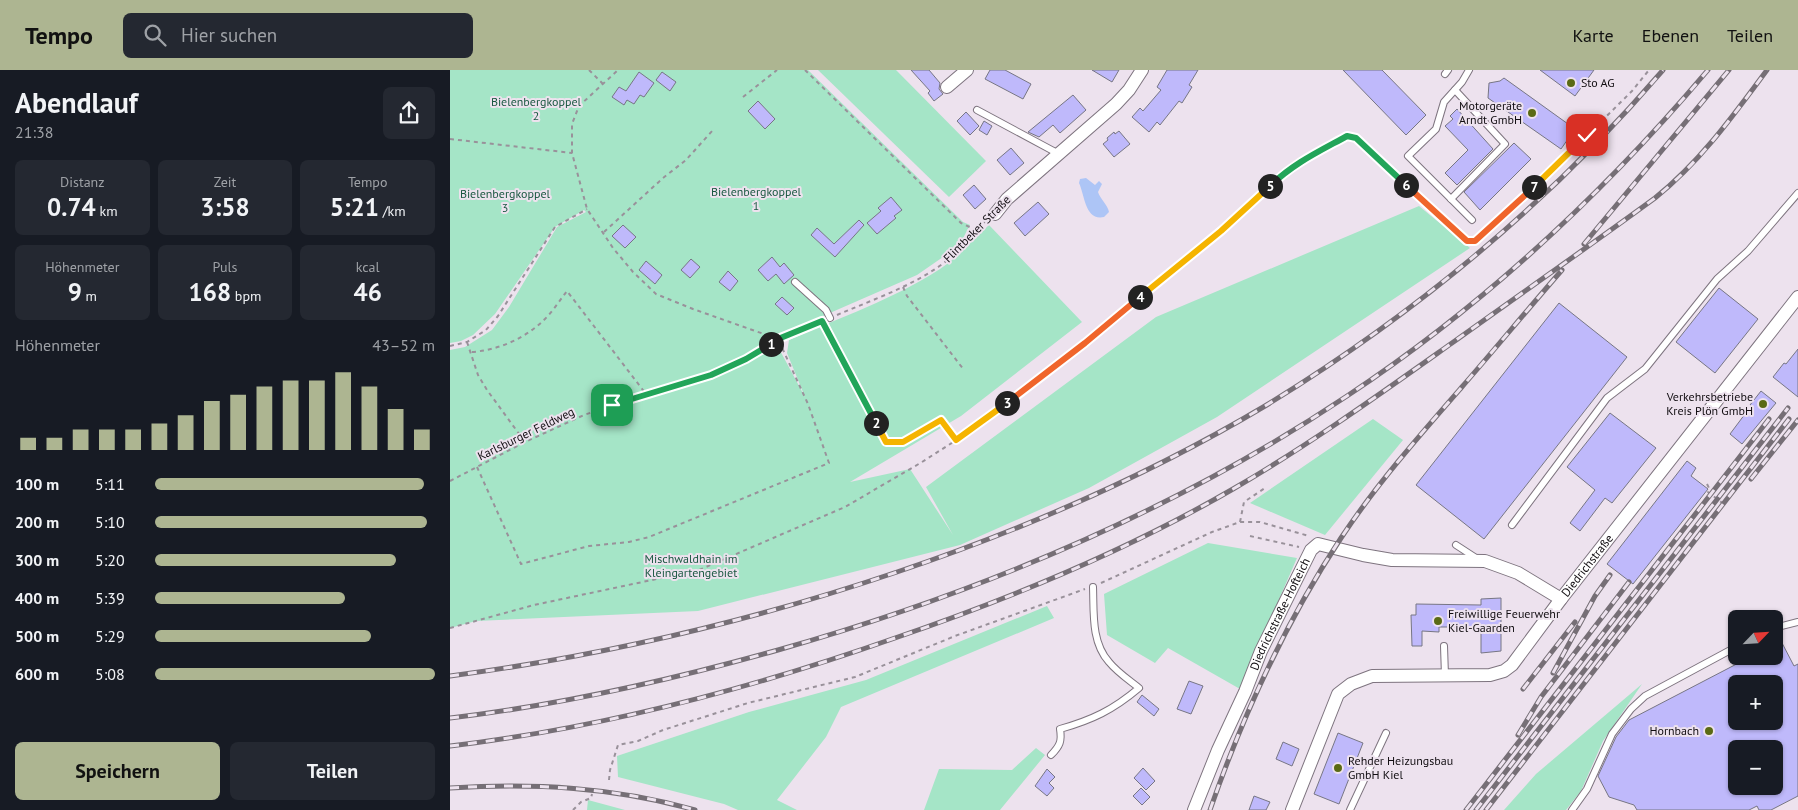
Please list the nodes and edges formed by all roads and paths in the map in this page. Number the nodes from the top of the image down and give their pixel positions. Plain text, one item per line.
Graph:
1 (589, 70) edge
2 (618, 70) edge
3 (777, 70) edge
4 (805, 70) edge
5 (967, 70) edge
6 (1142, 70) edge
7 (1468, 70) edge
8 (1649, 70) edge
9 (603, 84) junction
10 (947, 87) dead end
11 (1455, 90) junction
12 (743, 97) dead end
13 (977, 110) dead end
14 (714, 130) dead end
15 (450, 139) edge
16 (572, 153) junction
17 (1059, 154) junction
18 (1798, 193) edge
19 (1451, 199) junction
20 (587, 209) junction
21 (995, 214) joint
22 (1472, 220) dead end
23 (976, 230) junction
24 (604, 232) junction
25 (795, 282) dead end
26 (903, 287) junction
27 (1798, 297) edge
28 (830, 318) joint
29 (778, 339) junction
30 (467, 342) junction
31 (450, 346) edge
32 (472, 352) junction
33 (964, 370) dead end
34 (646, 394) junction
35 (956, 440) junction
36 (525, 442) junction
37 (477, 467) junction
38 (450, 481) edge
39 (1707, 484) dead end
40 (1265, 488) dead end
41 (1725, 505) dead end
42 (1240, 522) junction
43 (1512, 525) dead end
44 (1250, 536) dead end
45 (1456, 545) dead end
46 (1314, 547) junction
47 (1479, 561) junction
48 (1092, 587) junction
49 (1561, 599) junction
50 (1798, 622) edge
51 (1783, 626) edge
52 (450, 628) edge
53 (1444, 646) dead end
54 (1728, 650) edge
55 (1445, 676) junction
56 (1386, 733) dead end
57 (1052, 755) dead end
58 (609, 780) dead end
59 (592, 794) dead end
60 (573, 810) edge
61 (1194, 810) edge
62 (1292, 810) edge
63 (1350, 810) edge
64 (1572, 810) edge

1 - 9 path
2 - 9 path
3 - 12 path
4 - 23 path
5 - 10 street
6 - 17 street, Flintbeker Straße
7 - 11 lane
8 - 35 path
9 - 16 path
11 - 19 lane
11 - 19 lane
13 - 17 lane
14 - 24 path
15 - 16 path
16 - 20 path
17 - 21 street, Flintbeker Straße
18 - 43 lane
19 - 22 lane
20 - 24 path
20 - 30 path
21 - 23 path, Flintbeker Straße
23 - 26 path, Flintbeker Straße
24 - 29 path
25 - 28 lane
26 - 28 path, Flintbeker Straße
26 - 33 path
27 - 49 street, Diedrichstraße
29 - 34 path, Karlsburger Feldweg
29 - 35 path
29 - 37 path
30 - 31 path
30 - 32 path
32 - 34 path
32 - 36 path
34 - 36 path, Karlsburger Feldweg
35 - 52 path
36 - 37 path, Karlsburger Feldweg
37 - 38 path, Karlsburger Feldweg
39 - 41 path
40 - 42 path
42 - 46 path
42 - 48 path
44 - 46 path
45 - 47 lane
46 - 47 street, Diedrichstraße-Hofteich
46 - 61 street, Diedrichstraße-Hofteich
47 - 49 street, Diedrichstraße-Hofteich
48 - 57 lane
48 - 58 path
49 - 55 street, Diedrichstraße
50 - 51 lane
53 - 55 lane
54 - 64 lane
55 - 62 street, Diedrichstraße
56 - 63 lane
59 - 60 path

